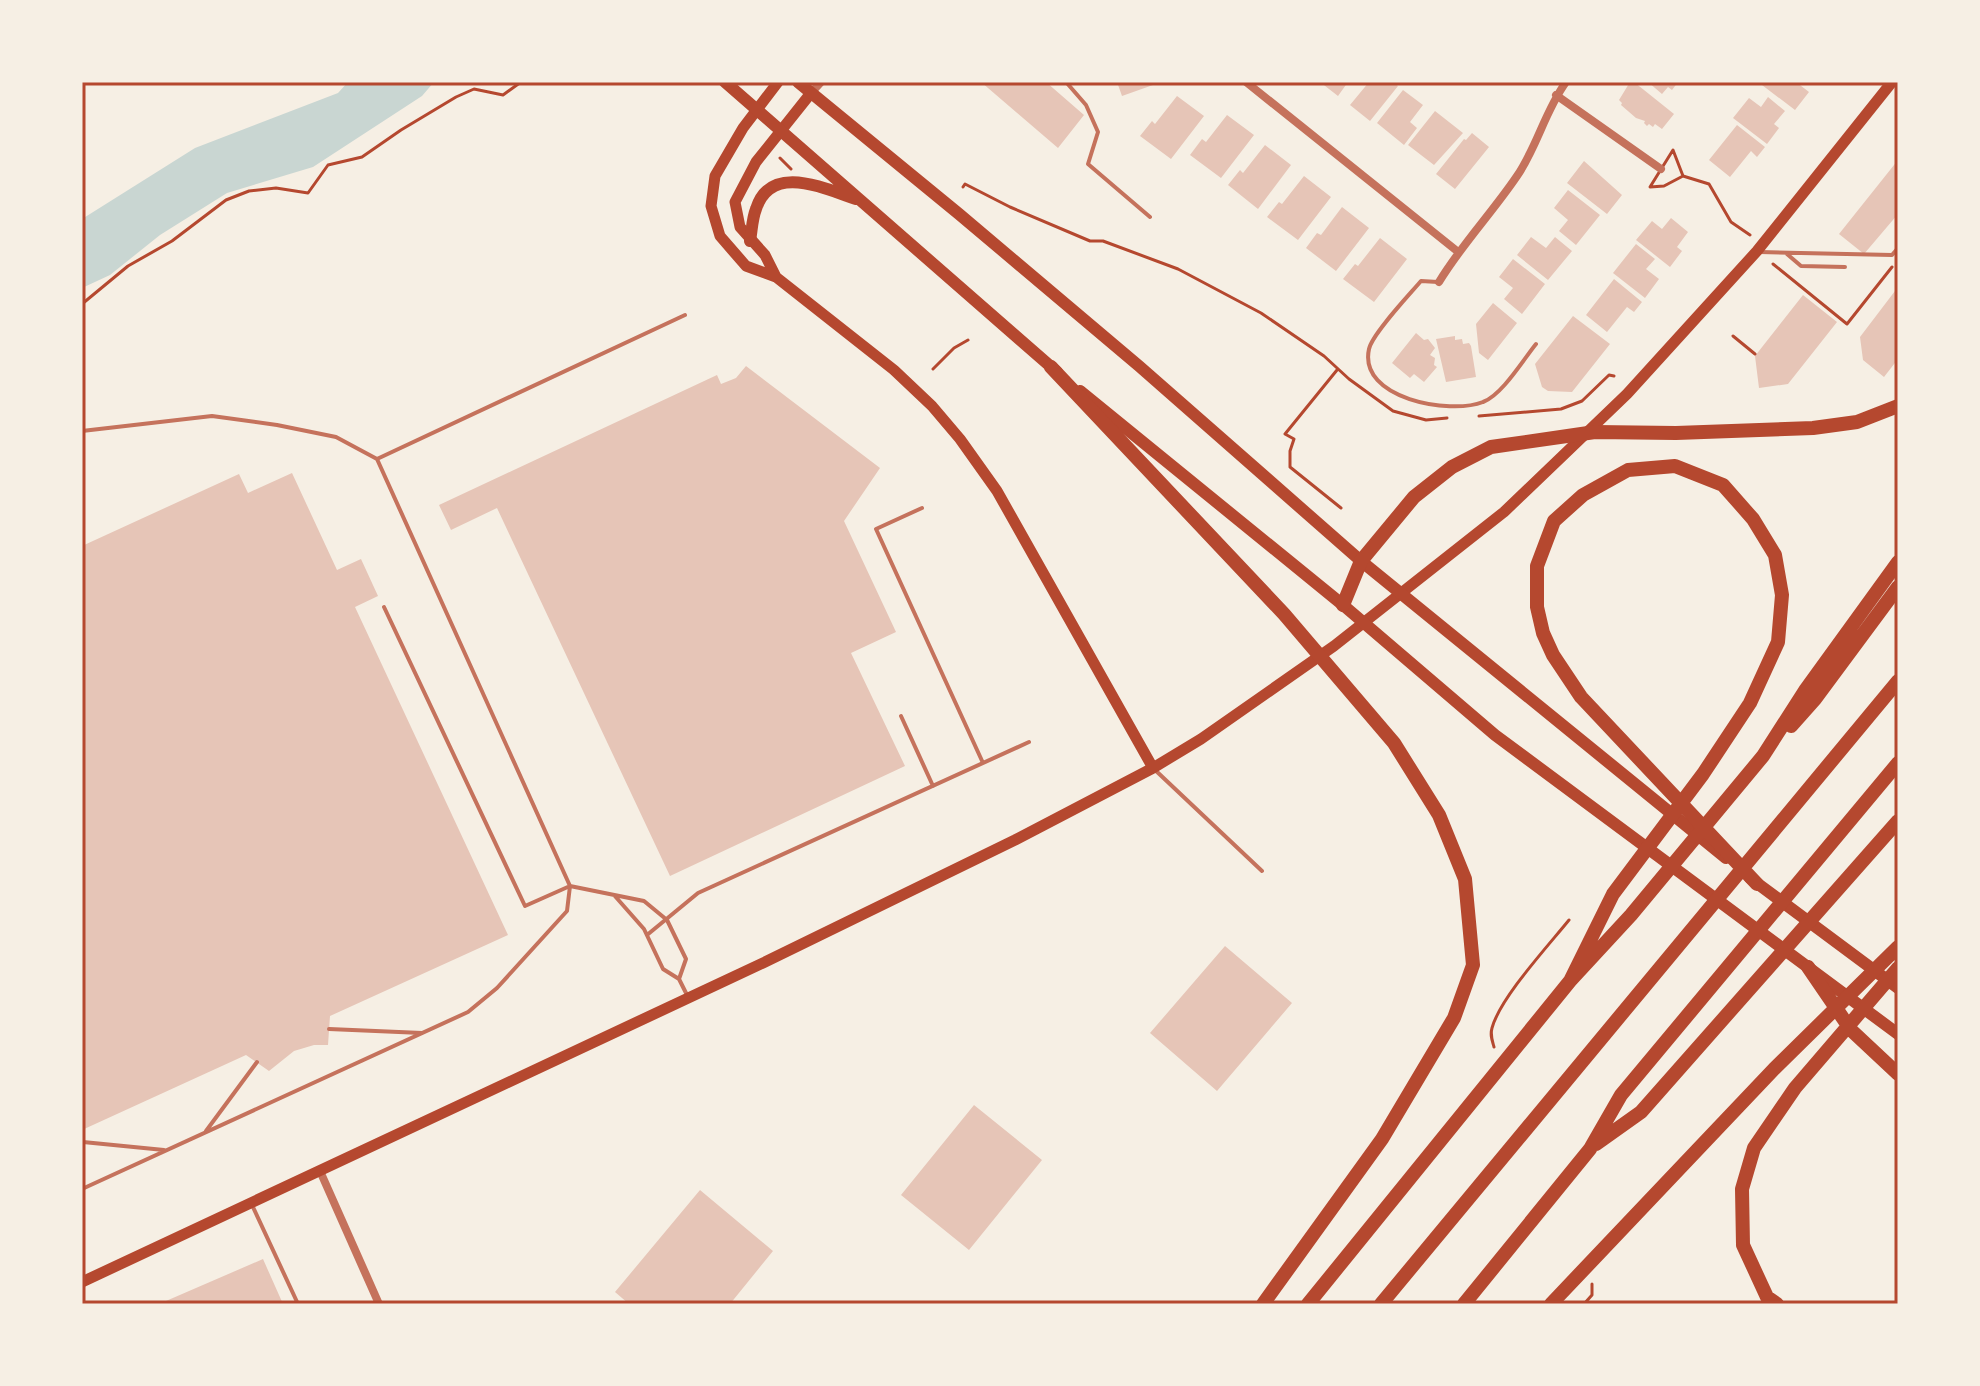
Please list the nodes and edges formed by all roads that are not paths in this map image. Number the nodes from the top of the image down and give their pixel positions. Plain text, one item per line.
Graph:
1 (725, 82) edge
2 (778, 82) edge
3 (798, 82) edge
4 (821, 82) edge
5 (1066, 82) edge
6 (1246, 82) edge
7 (1566, 82) edge
8 (1892, 82) edge
9 (811, 93) junction
10 (1556, 95) junction
11 (757, 108) junction
12 (781, 129) junction
13 (1661, 169) dead end
14 (862, 201) junction
15 (1150, 217) dead end
16 (750, 241) junction
17 (1760, 248) junction
18 (1898, 248) edge
19 (1457, 251) junction
20 (1785, 252) junction
21 (1845, 267) dead end
22 (776, 277) junction
23 (1439, 282) joint
24 (685, 315) dead end
25 (1536, 344) dead end
26 (1051, 367) junction
27 (1898, 406) edge
28 (82, 431) edge
29 (377, 459) junction
30 (922, 508) dead end
31 (1361, 561) junction
32 (1898, 562) edge
33 (1898, 587) edge
34 (1343, 605) junction
35 (384, 607) dead end
36 (1898, 681) edge
37 (901, 716) dead end
38 (1029, 742) dead end
39 (1763, 756) junction
40 (983, 763) junction
41 (1898, 763) edge
42 (1153, 768) junction
43 (933, 786) junction
44 (1898, 821) edge
45 (1262, 871) dead end
46 (1757, 884) junction
47 (570, 886) junction
48 (612, 893) junction
49 (667, 920) junction
50 (647, 935) junction
51 (1898, 947) edge
52 (1808, 967) junction
53 (1898, 968) edge
54 (679, 979) junction
55 (1570, 981) junction
56 (1898, 988) edge
57 (689, 999) junction
58 (329, 1029) dead end
59 (424, 1033) junction
60 (1898, 1034) edge
61 (257, 1062) dead end
62 (1898, 1074) edge
63 (205, 1133) junction
64 (83, 1142) edge
65 (1590, 1149) junction
66 (166, 1150) junction
67 (320, 1171) junction
68 (82, 1189) edge
69 (251, 1203) junction
70 (82, 1282) edge
71 (298, 1304) edge
72 (379, 1304) edge
73 (1263, 1304) edge
74 (1308, 1304) edge
75 (1381, 1304) edge
76 (1464, 1304) edge
77 (1551, 1304) edge
78 (1777, 1304) edge

1 - 11 main road
2 - 11 main road
3 - 9 main road
4 - 9 street
5 - 15 lane
6 - 19 street
7 - 10 street
8 - 17 main road
9 - 12 main road
9 - 31 main road
10 - 13 street
10 - 19 street
11 - 12 main road
11 - 22 main road
12 - 14 main road
12 - 16 main road
14 - 16 main road
14 - 26 main road
16 - 22 main road
17 - 20 lane
17 - 42 main road
18 - 20 lane
19 - 23 street
20 - 21 lane
22 - 42 main road
23 - 25 lane
24 - 29 lane
26 - 34 main road
26 - 73 highway
27 - 31 highway
28 - 29 lane
29 - 47 lane
30 - 40 lane
31 - 34 highway
31 - 46 main road
32 - 39 highway
33 - 39 highway
34 - 52 main road
35 - 47 lane
36 - 75 highway
37 - 43 lane
38 - 40 lane
39 - 55 highway
40 - 43 lane
41 - 65 highway
42 - 45 lane
42 - 57 main road
43 - 49 lane
44 - 65 highway
46 - 55 highway
46 - 56 main road
47 - 48 lane
47 - 59 lane
48 - 49 lane
48 - 50 lane
49 - 50 lane
49 - 54 lane
50 - 54 lane
51 - 77 highway
52 - 60 main road
52 - 62 highway
53 - 78 highway
54 - 57 lane
55 - 74 highway
57 - 67 main road
58 - 59 lane
59 - 63 lane
61 - 63 lane
63 - 66 lane
64 - 66 lane
65 - 76 highway
66 - 68 lane
67 - 69 main road
67 - 72 street
69 - 70 main road
69 - 71 lane

